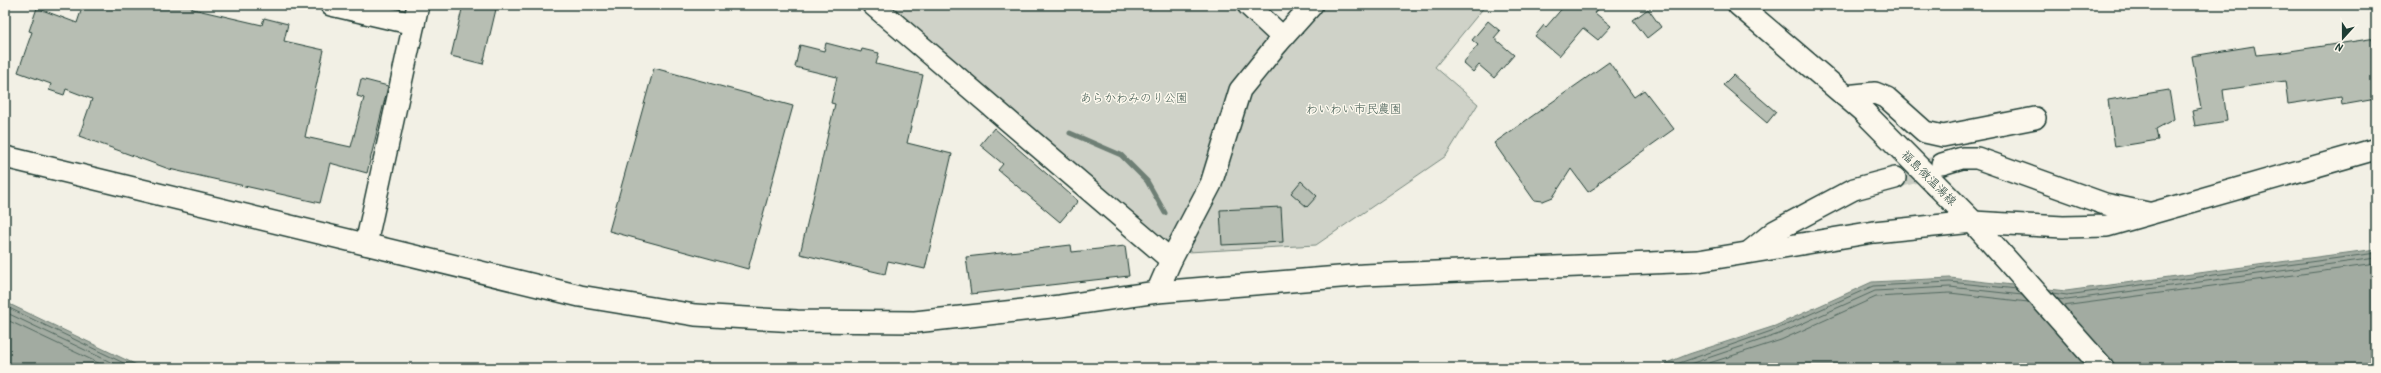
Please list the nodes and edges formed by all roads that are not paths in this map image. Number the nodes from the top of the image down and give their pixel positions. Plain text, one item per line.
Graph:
1 (331, 5) edge
2 (873, 5) edge
3 (1248, 5) edge
4 (1312, 5) edge
5 (1739, 5) edge
6 (416, 14) edge
7 (1278, 43) junction
8 (1845, 96) junction
9 (2035, 118) dead end
10 (2376, 149) edge
11 (5, 157) edge
12 (1942, 164) tunnel mouth
13 (1895, 178) tunnel mouth
14 (2150, 214) junction
15 (1973, 222) junction
16 (366, 244) junction
17 (1748, 253) junction
18 (1171, 260) junction
19 (1157, 292) junction
20 (2103, 368) edge

1 - 6 street
2 - 18 street
3 - 7 street
4 - 7 street
5 - 8 main road, 福島微温湯線
6 - 16 street
7 - 18 street
8 - 9 street
8 - 15 main road, 福島微温湯線
10 - 14 street
11 - 16 street
12 - 14 street
13 - 17 street
14 - 15 street
15 - 17 street
15 - 20 main road, 福島微温湯線
16 - 19 street
17 - 19 street
18 - 19 street

